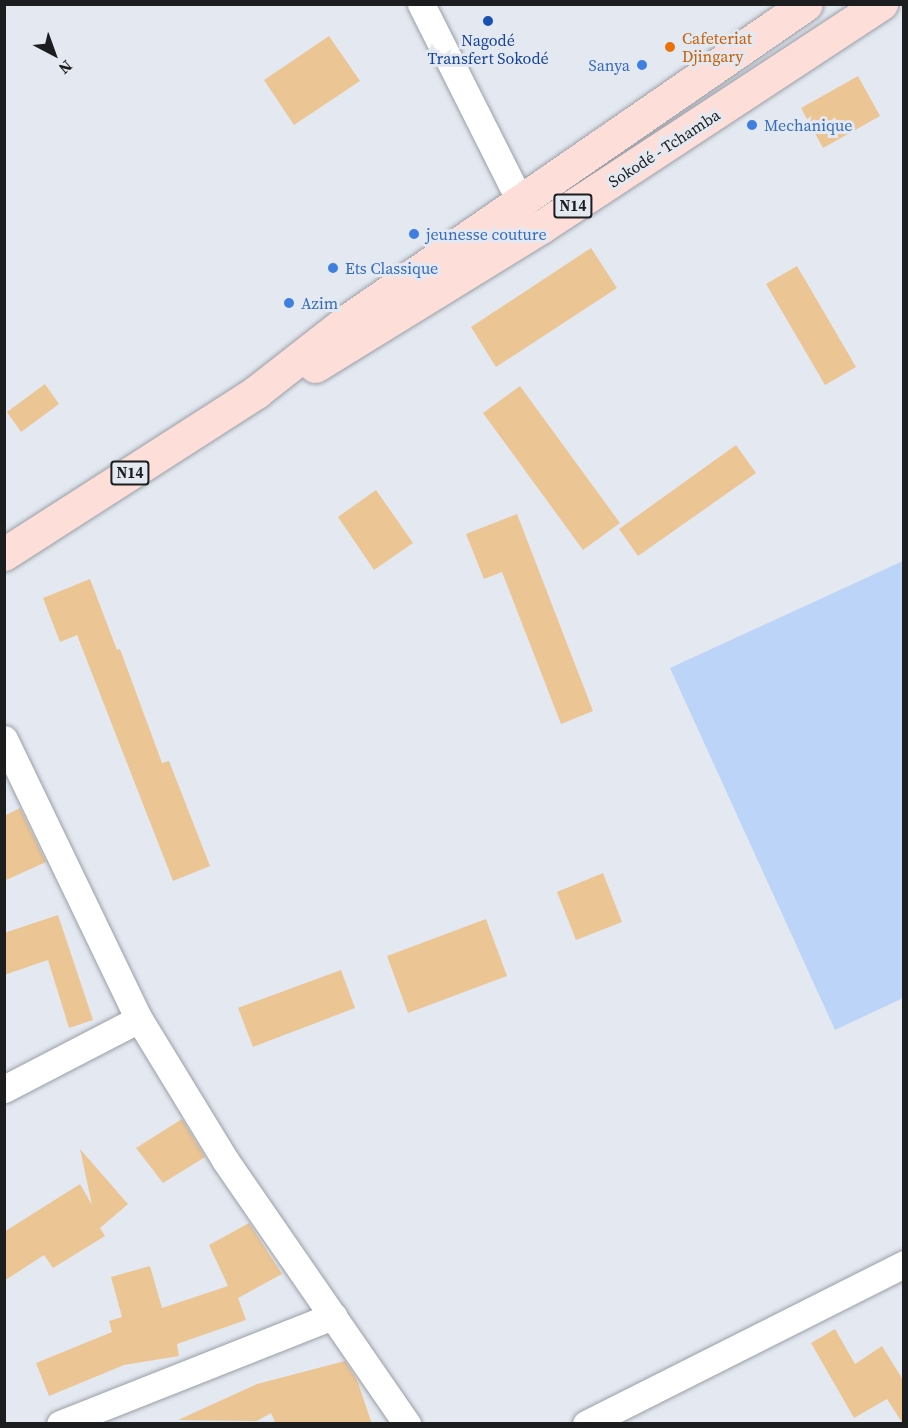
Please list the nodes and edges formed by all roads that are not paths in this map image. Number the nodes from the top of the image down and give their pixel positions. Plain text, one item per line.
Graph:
1 (421, 4) edge
2 (807, 4) edge
3 (881, 4) edge
4 (520, 201) junction
5 (256, 392) junction
6 (4, 554) edge
7 (4, 739) edge
8 (139, 1019) junction
9 (4, 1089) edge
10 (903, 1264) edge
11 (333, 1316) junction
12 (60, 1424) edge
13 (407, 1424) edge
14 (586, 1424) edge

1 - 4 street
2 - 4 main road, Sokodé - Tchamba / N14
3 - 5 main road, Sokodé - Tchamba / N14
4 - 5 main road, Sokodé - Tchamba / N14
5 - 6 main road, Sokodé - Tchamba / N14
7 - 8 street
8 - 9 street
8 - 11 street
10 - 14 street
11 - 12 street
11 - 13 street

